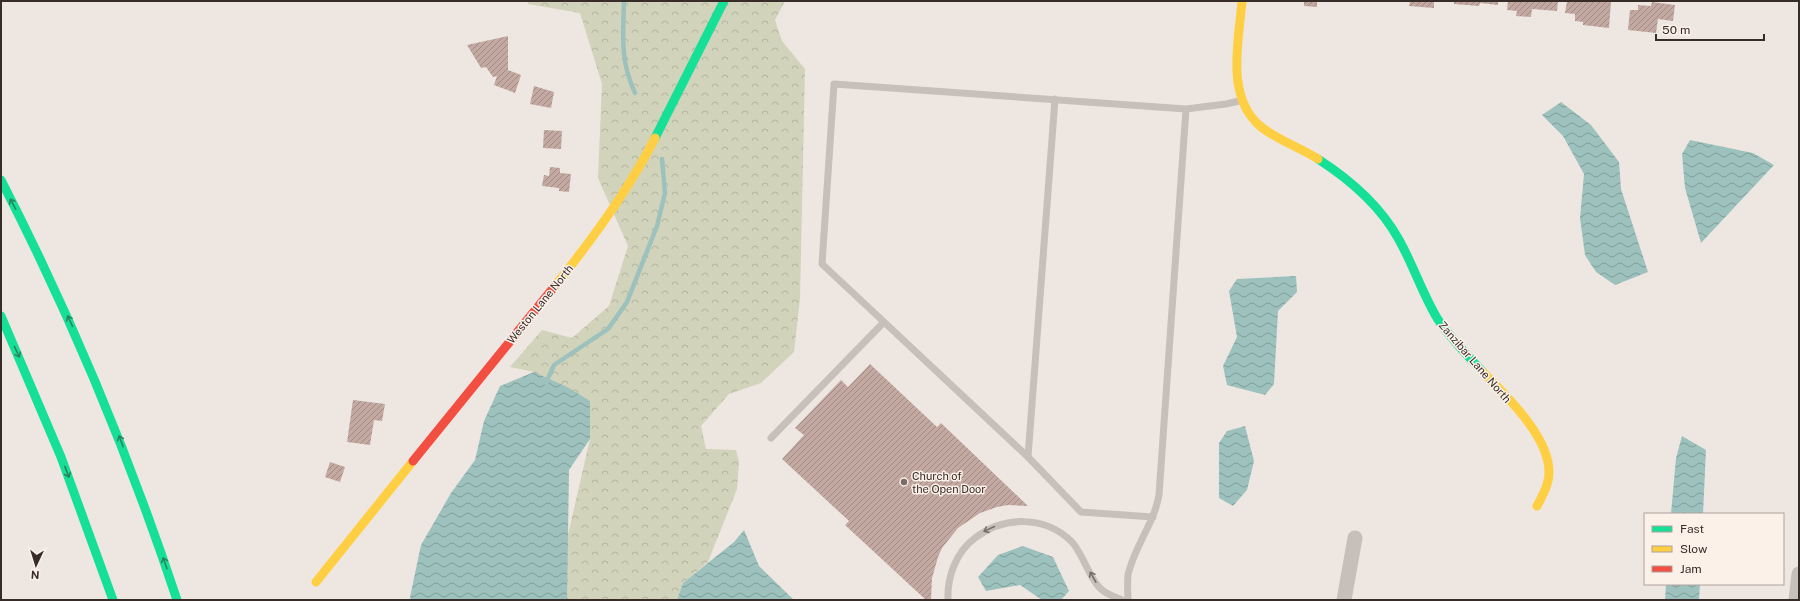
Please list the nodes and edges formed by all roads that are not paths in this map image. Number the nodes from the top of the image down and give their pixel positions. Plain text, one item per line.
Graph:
1 (724, 1) edge
2 (1242, 1) edge
3 (1055, 99) junction
4 (1241, 101) junction
5 (1186, 109) junction
6 (1, 180) edge
7 (1, 316) edge
8 (884, 322) junction
9 (771, 438) dead end
10 (1028, 457) junction
11 (1537, 506) dead end
12 (1153, 517) junction
13 (1355, 538) dead end
14 (1799, 574) edge
15 (316, 582) dead end
16 (113, 600) edge
17 (176, 600) edge
18 (948, 600) edge
19 (1122, 600) edge
20 (1128, 600) edge
21 (1344, 600) edge
22 (1796, 600) edge

1 - 15 main road, Weston Lane North
2 - 4 main road, Zanzibar Lane North
3 - 5 lane
3 - 8 lane
3 - 10 lane
4 - 5 lane
4 - 11 main road, Zanzibar Lane North
5 - 12 lane
17 -> 6 main road
7 -> 16 main road
8 - 9 lane
8 - 10 lane
10 - 12 lane
12 - 20 lane
13 - 21 street
14 - 22 street
19 -> 18 lane

